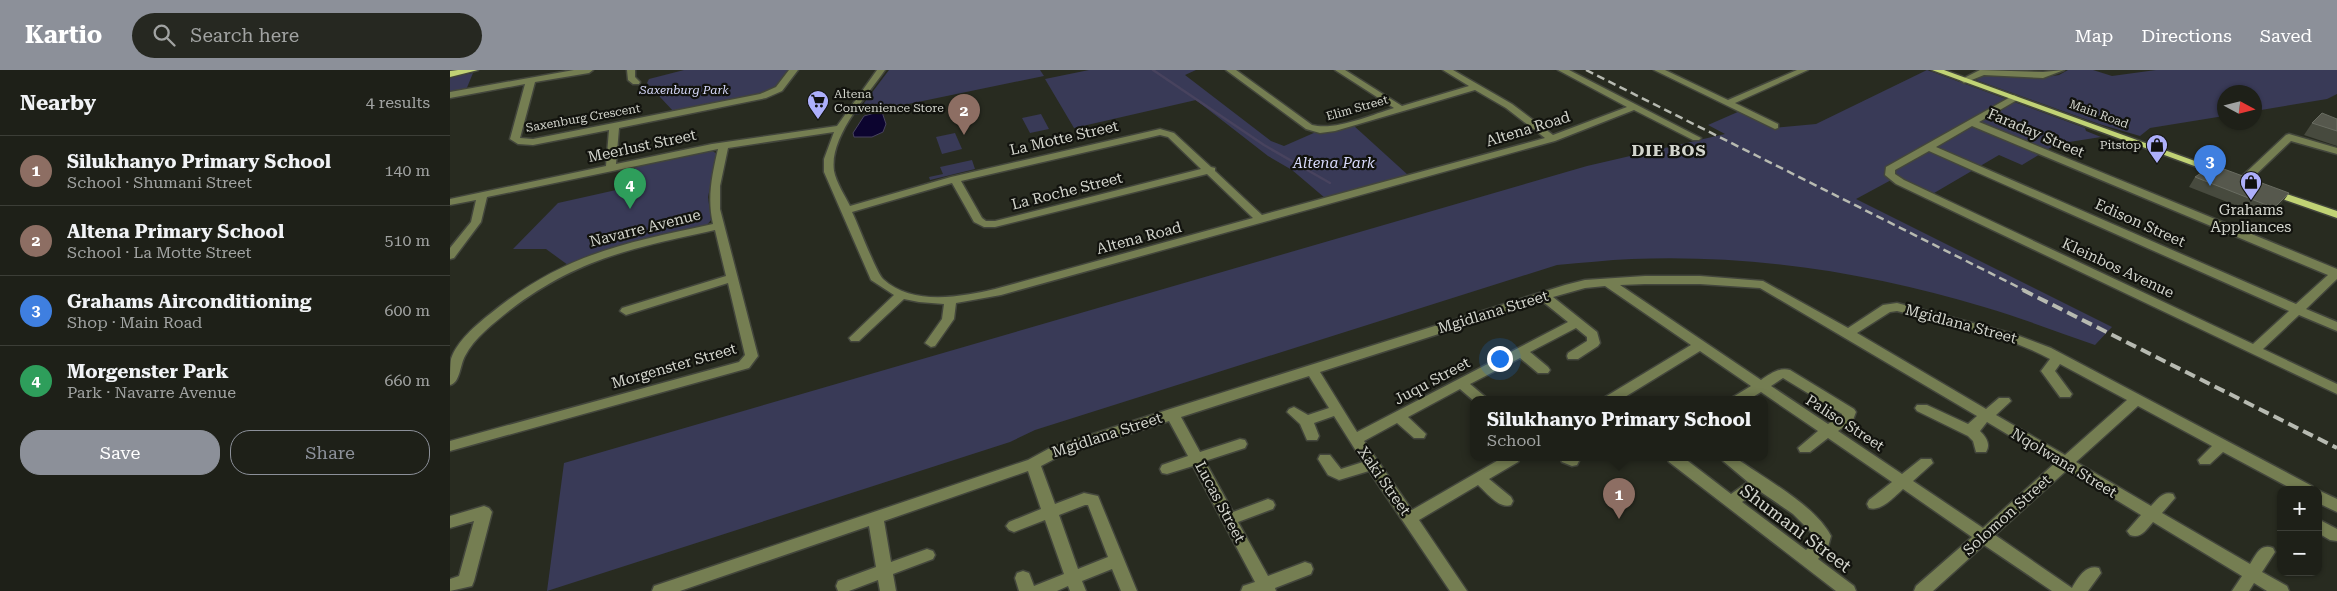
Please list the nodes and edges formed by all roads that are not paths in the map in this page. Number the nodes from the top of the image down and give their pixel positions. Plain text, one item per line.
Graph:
1 (474, 70) edge
2 (590, 70) edge
3 (631, 70) edge
4 (794, 70) edge
5 (881, 70) edge
6 (1230, 70) edge
7 (1339, 70) edge
8 (1446, 70) edge
9 (1562, 70) edge
10 (1804, 70) edge
11 (1936, 70) edge
12 (2060, 70) edge
13 (1666, 71) edge
14 (450, 74) edge
15 (531, 80) junction
16 (1964, 80) junction
17 (636, 82) dead end
18 (1476, 87) junction
19 (450, 95) edge
20 (2014, 98) junction
21 (1728, 103) junction
22 (1634, 107) junction
23 (1400, 108) junction
24 (1973, 123) junction
25 (614, 126) junction
26 (1775, 126) dead end
27 (841, 128) junction
28 (1696, 138) dead end
29 (1552, 139) junction
30 (724, 145) junction
31 (1931, 148) junction
32 (2337, 150) edge
33 (610, 168) junction
34 (1211, 170) junction
35 (955, 179) junction
36 (2243, 181) junction
37 (482, 195) junction
38 (450, 202) edge
39 (845, 211) junction
40 (2337, 216) edge
41 (1261, 220) junction
42 (719, 226) junction
43 (450, 256) edge
44 (2337, 273) edge
45 (732, 278) junction
46 (1607, 282) junction
47 (901, 295) junction
48 (1544, 296) junction
49 (950, 300) junction
50 (2296, 309) junction
51 (626, 311) dead end
52 (1577, 322) junction
53 (2337, 327) edge
54 (1848, 333) junction
55 (855, 338) dead end
56 (931, 343) dead end
57 (1699, 346) junction
58 (2254, 350) junction
59 (1521, 352) junction
60 (1573, 356) dead end
61 (2058, 358) junction
62 (1311, 369) junction
63 (1543, 370) dead end
64 (450, 381) edge
65 (1462, 384) junction
66 (1760, 386) junction
67 (2337, 389) edge
68 (2065, 394) dead end
69 (1477, 396) edge
70 (1617, 396) edge
71 (1744, 396) edge
72 (2137, 400) junction
73 (2004, 401) dead end
74 (1922, 408) dead end
75 (1337, 410) junction
76 (1294, 412) dead end
77 (1172, 413) junction
78 (1399, 417) junction
79 (1988, 417) junction
80 (1306, 422) junction
81 (1829, 432) junction
82 (1973, 432) junction
83 (1419, 434) dead end
84 (1312, 436) dead end
85 (1355, 439) junction
86 (1240, 444) dead end
87 (2222, 445) junction
88 (450, 446) edge
89 (1804, 448) dead end
90 (1981, 448) dead end
91 (1197, 459) junction
92 (1325, 459) dead end
93 (2205, 460) dead end
94 (1508, 461) edge
95 (1678, 461) edge
96 (1730, 461) dead end
97 (2065, 463) junction
98 (1033, 464) junction
99 (1372, 464) junction
100 (1926, 464) dead end
101 (1167, 469) dead end
102 (1479, 478) junction
103 (1903, 481) junction
104 (1758, 482) junction
105 (2299, 486) edge
106 (2168, 498) dead end
107 (2322, 498) edge
108 (1506, 501) dead end
109 (1730, 502) junction
110 (1874, 504) dead end
111 (1268, 505) dead end
112 (2337, 506) edge
113 (1050, 512) junction
114 (2150, 514) junction
115 (1410, 518) junction
116 (876, 519) junction
117 (1229, 520) junction
118 (450, 522) edge
119 (1014, 526) dead end
120 (2322, 528) edge
121 (2135, 531) dead end
122 (1984, 536) junction
123 (2335, 536) dead end
124 (2267, 552) dead end
125 (927, 555) dead end
126 (1806, 559) junction
127 (1118, 560) junction
128 (1305, 569) dead end
129 (885, 571) junction
130 (2094, 573) dead end
131 (2252, 574) junction
132 (1075, 584) edge
133 (696, 585) edge
134 (450, 586) edge
135 (844, 586) dead end
136 (1267, 588) edge
137 (1457, 590) edge
138 (660, 591) edge
139 (888, 591) edge
140 (1039, 591) edge
141 (1130, 591) edge
142 (1249, 591) edge
143 (1848, 591) edge
144 (1922, 591) edge
145 (2065, 591) edge
146 (2078, 591) edge
147 (2240, 591) edge
148 (2281, 591) edge

1 - 14 main road
2 - 15 street
3 - 17 street
4 - 25 street, Saxenburg Crescent
5 - 27 street, Altena Road
6 - 23 street, Elim Street
7 - 23 street
8 - 18 street
9 - 22 street
10 - 21 street
11 - 16 main road, Main Road
12 - 16 street
13 - 21 street
15 - 19 street
15 - 25 street, Saxenburg Crescent
16 - 20 main road, Main Road
18 - 23 street, Elim Street
18 - 29 street
20 - 24 street
20 - 36 main road, Main Road
21 - 26 street
22 - 28 street
22 - 29 street, Altena Road
24 - 31 street
24 - 44 street, Faraday Street
25 - 33 street
27 - 30 street, Meerlust Street
27 - 39 street, Altena Road
29 - 41 street, Altena Road
30 - 33 street, Meerlust Street
30 - 42 street, Morgenster Street
31 - 50 street, Edison Street
31 - 58 street, Kleinbos Avenue
32 - 36 street
33 - 37 street, Meerlust Street
34 - 35 street, La Motte Street
34 - 35 street, La Roche Street
34 - 41 street, La Motte Street
35 - 39 street, La Motte Street
36 - 40 main road, Main Road
37 - 38 street, Meerlust Street
37 - 43 street
39 - 47 street, Altena Road
41 - 49 street, Altena Road
42 - 45 street, Morgenster Street
42 - 64 street, Navarre Avenue
44 - 50 street
45 - 51 street
45 - 88 street, Morgenster Street
46 - 48 street, Mgidlana Street
46 - 54 street, Mgidlana Street
46 - 57 street, Paliso Street
47 - 49 street, Altena Road
47 - 55 street
48 - 52 street
48 - 62 street, Mgidlana Street
49 - 56 street
50 - 53 street, Edison Street
50 - 58 street
52 - 59 street, Juqu Street
52 - 60 street
54 - 61 street, Mgidlana Street
54 - 79 street, Nqolwana Street
57 - 66 street, Paliso Street
57 - 70 street
58 - 67 street, Kleinbos Avenue
59 - 63 street
59 - 65 street, Juqu Street
61 - 68 street
61 - 72 street, Mgidlana Street
62 - 75 street, Xaki Street
62 - 77 street, Mgidlana Street
65 - 69 street
65 - 78 street, Juqu Street
66 - 71 street
66 - 81 street, Paliso Street
66 - 81 street
72 - 87 street, Mgidlana Street
72 - 97 street, Solomon Street
73 - 79 street
74 - 82 street
75 - 80 street
75 - 85 street, Xaki Street
76 - 80 street
77 - 91 street, Lucas Street
77 - 98 street, Mgidlana Street
78 - 83 street
78 - 85 street, Juqu Street
79 - 82 street
79 - 97 street, Nqolwana Street
80 - 84 street
81 - 89 street
81 - 103 street, Paliso Street
82 - 90 street
85 - 99 street, Xaki Street
86 - 91 street
87 - 93 street
87 - 105 street, Mgidlana Street
91 - 101 street
91 - 117 street, Lucas Street
92 - 99 street
94 - 102 street
95 - 109 street, Shumani Street
96 - 104 street
97 - 114 street, Nqolwana Street
97 - 122 street, Solomon Street
98 - 113 street
98 - 116 street, Mgidlana Street
99 - 115 street, Xaki Street
100 - 103 street
102 - 108 street
102 - 115 street
103 - 110 street
103 - 122 street, Paliso Street
104 - 109 street
104 - 126 street
106 - 114 street
107 - 112 street
109 - 126 street, Shumani Street
111 - 117 street
113 - 119 street
113 - 127 street
113 - 132 street
114 - 121 street
114 - 131 street, Nqolwana Street
115 - 137 street, Xaki Street
116 - 129 street
116 - 133 street, Mgidlana Street
117 - 136 street, Lucas Street
118 - 134 street
120 - 123 street
122 - 144 street, Solomon Street
122 - 145 street, Paliso Street
124 - 131 street
125 - 129 street
126 - 143 street, Shumani Street
127 - 132 street
127 - 141 street
128 - 136 street
129 - 135 street
129 - 139 street
130 - 146 street
131 - 147 street
131 - 148 street, Nqolwana Street
132 - 140 street
133 - 138 street, Mgidlana Street
136 - 142 street

